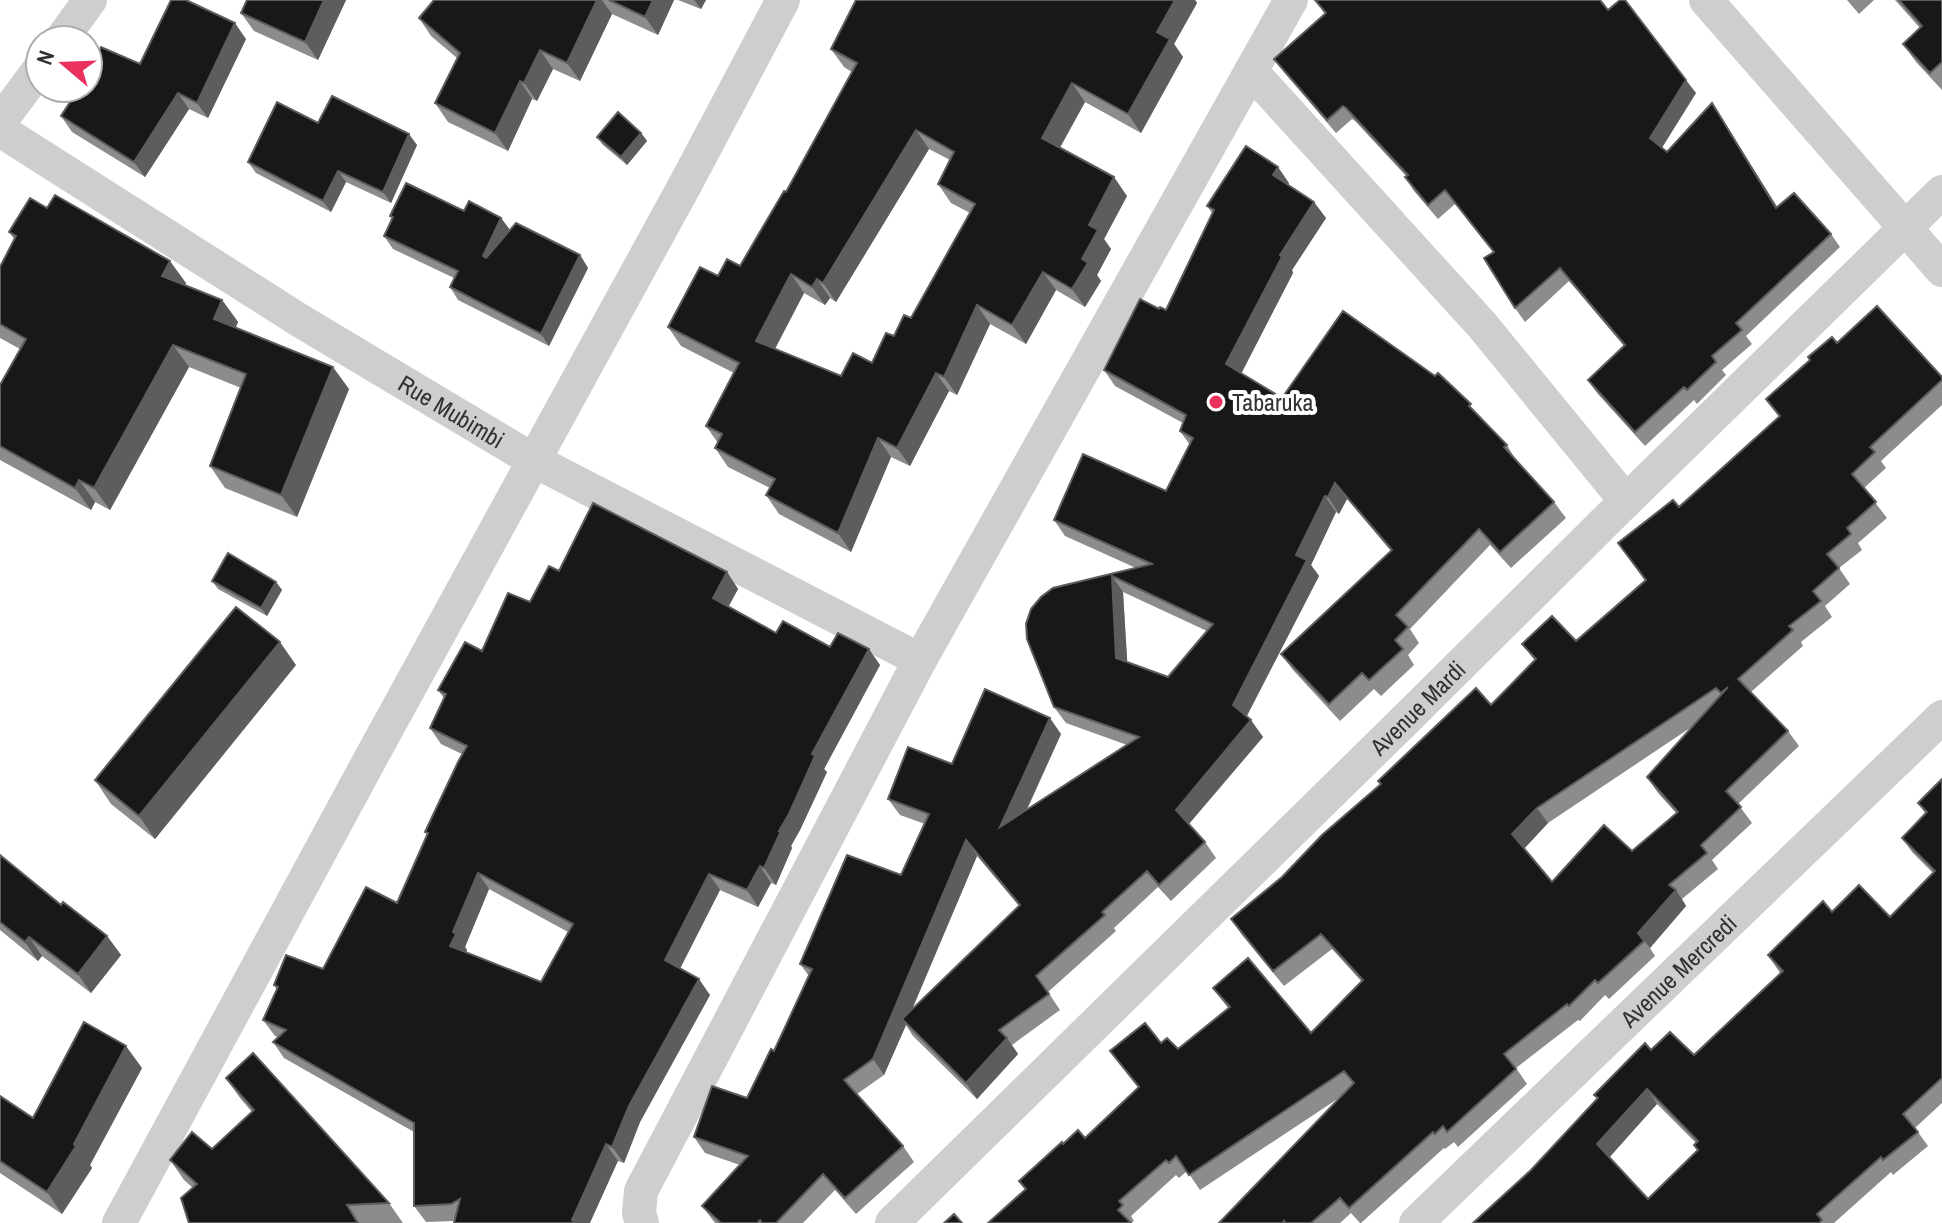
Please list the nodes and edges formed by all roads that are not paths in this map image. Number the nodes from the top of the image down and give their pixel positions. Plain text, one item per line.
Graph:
1 (90, 0) edge
2 (783, 0) edge
3 (1291, 0) edge
4 (1706, 0) edge
5 (73, 24) edge
6 (1251, 71) junction
7 (24, 90) edge
8 (0, 122) edge
9 (0, 130) edge
10 (1942, 192) edge
11 (1906, 228) junction
12 (1942, 270) edge
13 (533, 460) junction
14 (1626, 501) junction
15 (920, 660) junction
16 (1942, 717) edge
17 (119, 1223) edge
18 (642, 1223) edge
19 (892, 1223) edge
20 (1416, 1223) edge

1 - 5 street
2 - 13 street
3 - 6 street
4 - 11 street
6 - 14 street
6 - 15 street
7 - 8 street
9 - 13 street, Rue Mubimbi
10 - 11 street, Avenue Mardi
11 - 12 street
11 - 14 street, Avenue Mardi
13 - 15 street, Rue Mubimbi
13 - 17 street
14 - 19 street, Avenue Mardi
15 - 18 street
16 - 20 street, Avenue Mercredi

